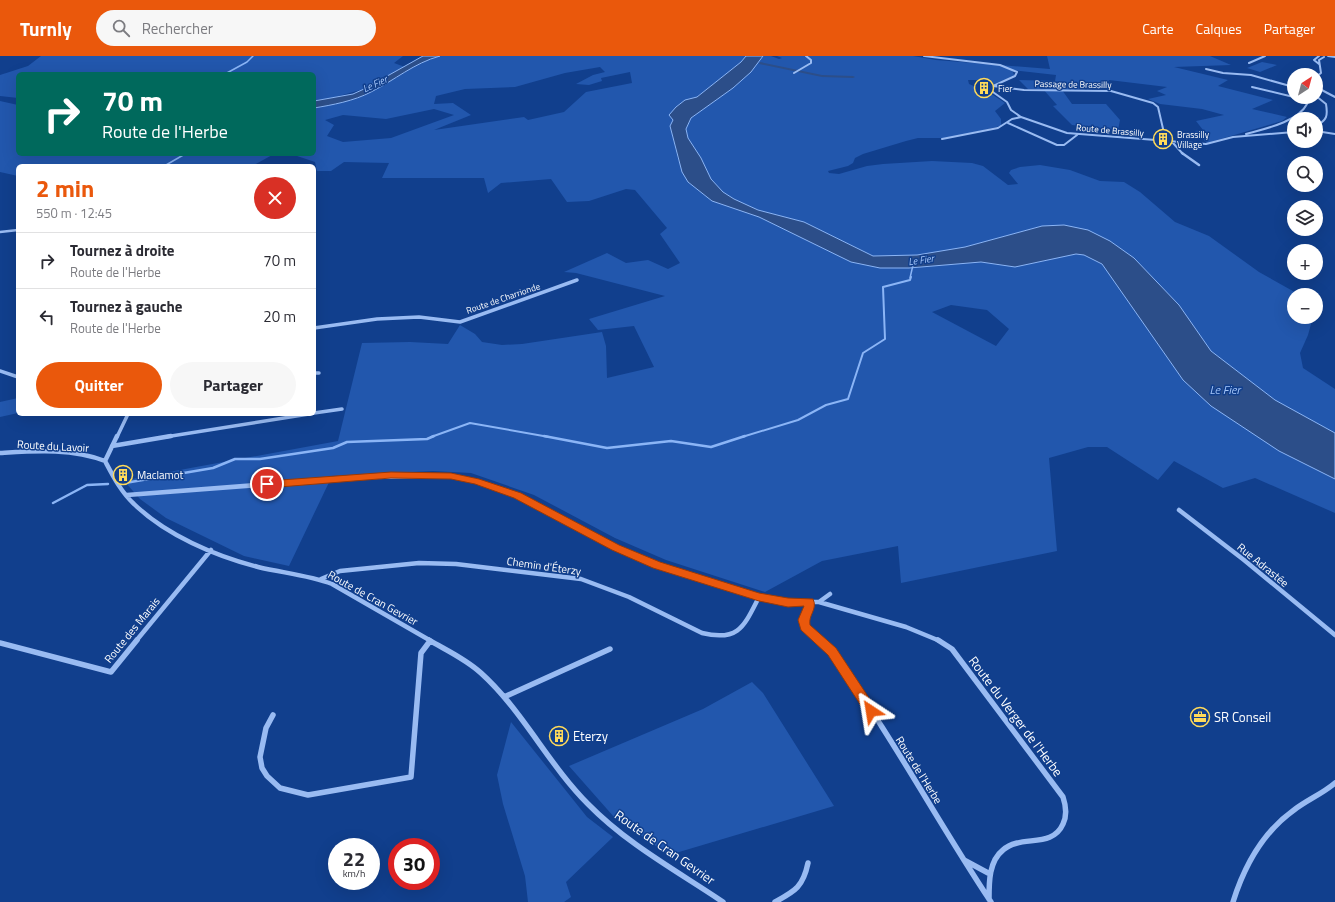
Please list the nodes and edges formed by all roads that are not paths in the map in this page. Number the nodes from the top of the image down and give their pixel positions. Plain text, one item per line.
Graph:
1 (806, 56) edge
2 (924, 56) edge
3 (1265, 56) edge
4 (1320, 56) edge
5 (1327, 56) edge
6 (1335, 56) edge
7 (1249, 63) dead end
8 (1319, 64) junction
9 (1320, 68) edge
10 (1206, 69) dead end
11 (795, 72) dead end
12 (1287, 85) edge
13 (993, 86) junction
14 (1252, 87) dead end
15 (1323, 91) edge
16 (1287, 95) edge
17 (1335, 97) edge
18 (1323, 102) edge
19 (1307, 104) edge
20 (1021, 117) junction
21 (1323, 122) edge
22 (1008, 123) junction
23 (1287, 133) edge
24 (1323, 133) edge
25 (1335, 134) edge
26 (1077, 135) junction
27 (1241, 136) junction
28 (942, 139) dead end
29 (1172, 142) junction
30 (1199, 165) dead end
31 (16, 230) edge
32 (0, 232) edge
33 (577, 280) dead end
34 (316, 328) edge
35 (0, 371) edge
36 (16, 376) edge
37 (342, 409) dead end
38 (316, 413) edge
39 (127, 416) edge
40 (297, 416) edge
41 (112, 446) junction
42 (0, 453) edge
43 (105, 461) junction
44 (126, 496) junction
45 (1179, 510) dead end
46 (211, 550) junction
47 (321, 579) junction
48 (830, 594) dead end
49 (759, 597) junction
50 (809, 602) junction
51 (819, 602) junction
52 (1335, 635) edge
53 (430, 641) junction
54 (0, 642) edge
55 (610, 649) dead end
56 (504, 697) junction
57 (273, 714) dead end
58 (1335, 783) edge
59 (962, 859) junction
60 (808, 863) dead end
61 (990, 874) junction
62 (990, 900) edge
63 (723, 902) edge
64 (775, 902) edge
65 (1233, 902) edge

1 - 11 street
2 - 13 street
3 - 7 street
4 - 5 street
4 - 8 street
5 - 6 street
5 - 8 street
8 - 9 street
10 - 12 street
13 - 20 street, Route de Brassilly
13 - 29 street, Passage de Brassilly
14 - 16 street
15 - 17 street
18 - 21 street
19 - 27 street
20 - 22 street
20 - 26 street, Route de Brassilly
22 - 26 street
22 - 28 street
23 - 27 street, Route de Brassilly
24 - 25 street
26 - 29 street, Route de Brassilly
27 - 29 street, Route de Brassilly
29 - 30 street
31 - 32 street
33 - 34 street, Route de Charrionde
35 - 36 street
37 - 38 street
39 - 41 street
40 - 41 street
41 - 43 street
42 - 43 street, Route du Lavoir
43 - 44 street, Route de Cran Gevrier
44 - 46 street, Route de Cran Gevrier
44 - 49 street
45 - 52 street, Rue Adrastée
46 - 47 street, Route de Cran Gevrier
46 - 54 street, Route des Marais
47 - 49 street, Chemin d'Éterzy
47 - 53 street, Route de Cran Gevrier
48 - 51 street
49 - 50 street
50 - 51 street, Route du Verger de l'Herbe
50 - 59 street, Route de l'Herbe
51 - 61 street, Route du Verger de l'Herbe
53 - 56 street, Route de Cran Gevrier
53 - 57 street
55 - 56 street
56 - 63 street, Route de Cran Gevrier
58 - 65 street
59 - 61 street
59 - 62 street, Route de l'Herbe
60 - 64 street
61 - 62 street, Route du Verger de l'Herbe

